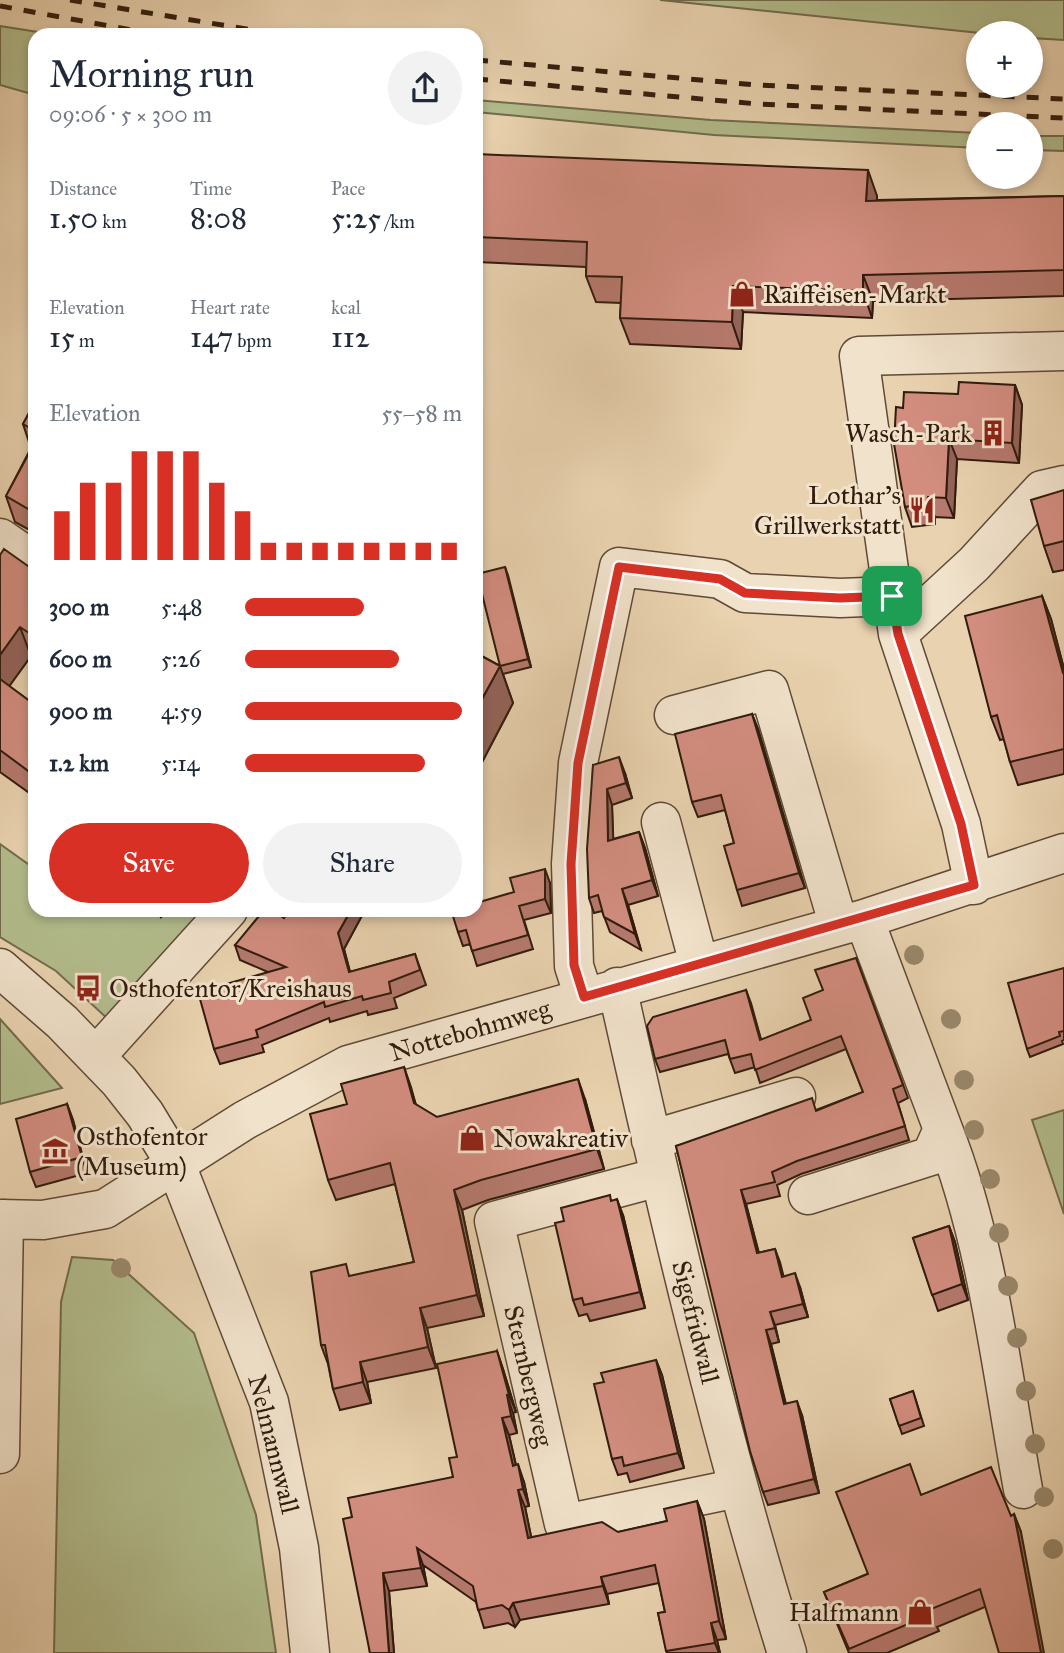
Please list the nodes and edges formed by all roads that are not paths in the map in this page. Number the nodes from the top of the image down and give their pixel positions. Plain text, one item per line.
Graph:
1 (1063, 359) edge
2 (1064, 485) edge
3 (0, 538) edge
4 (28, 557) edge
5 (892, 596) junction
6 (898, 634) junction
7 (674, 715) dead end
8 (661, 822) dead end
9 (1064, 853) edge
10 (974, 885) junction
11 (222, 917) edge
12 (851, 923) junction
13 (699, 964) junction
14 (0, 968) edge
15 (600, 992) junction
16 (96, 1056) junction
17 (796, 1097) dead end
18 (943, 1129) junction
19 (651, 1139) junction
20 (176, 1165) junction
21 (659, 1177) junction
22 (807, 1195) dead end
23 (2, 1219) edge
24 (0, 1454) edge
25 (738, 1488) junction
26 (1023, 1489) dead end
27 (310, 1653) edge
28 (787, 1653) edge

1 - 5 street
2 - 6 street
3 - 4 street
5 - 6 street
5 - 15 street, Sigefridwall
6 - 10 street
7 - 12 street
8 - 13 street
9 - 10 street, Nottebohmweg
10 - 12 street, Nottebohmweg
11 - 16 street
12 - 13 street, Nottebohmweg
12 - 18 street
13 - 15 street, Nottebohmweg
14 - 16 street, Nelmannwall
15 - 19 street, Sigefridwall
15 - 20 street, Nottebohmweg
16 - 20 street, Nelmannwall
17 - 19 street
18 - 22 street
18 - 26 street
19 - 21 street, Sigefridwall
20 - 23 street, Nottebohmweg
20 - 27 street, Nelmannwall
21 - 25 street, Sigefridwall
21 - 25 street, Sternbergweg
23 - 24 street
25 - 28 street, Sigefridwall

